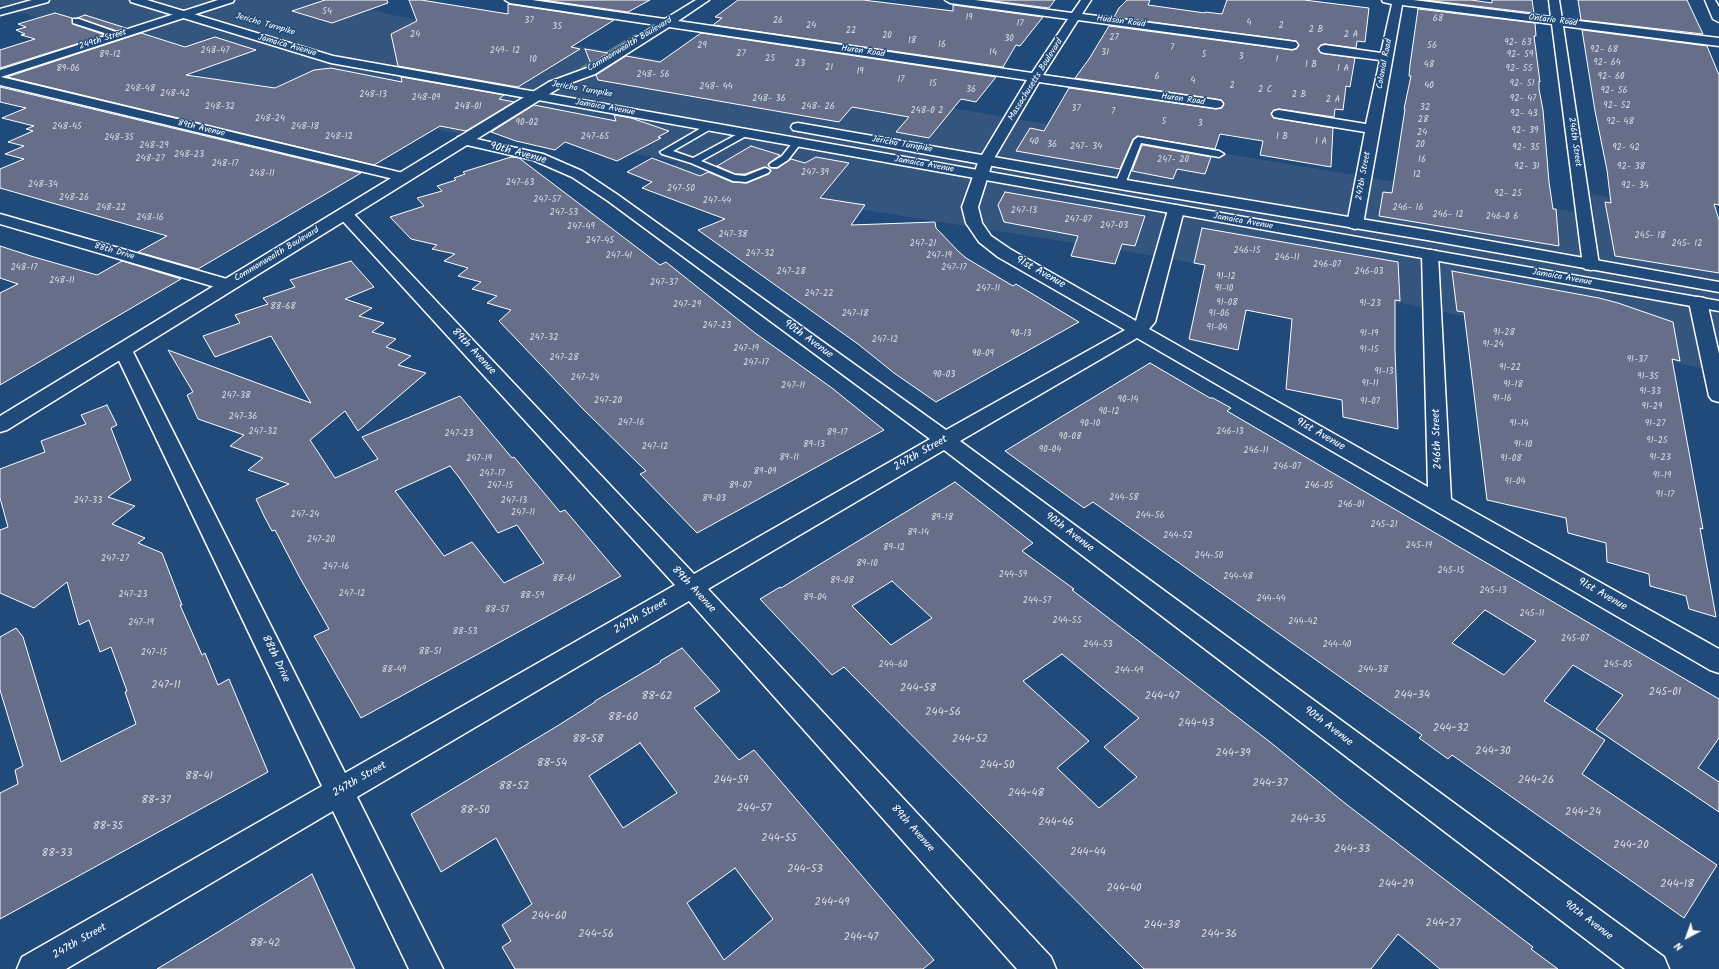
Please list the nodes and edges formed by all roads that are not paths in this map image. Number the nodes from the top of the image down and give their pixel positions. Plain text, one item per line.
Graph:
1 (44, 0) edge
2 (134, 0) edge
3 (229, 0) edge
4 (510, 0) edge
5 (704, 0) edge
6 (950, 0) edge
7 (1086, 0) edge
8 (1394, 0) edge
9 (1554, 0) edge
10 (1710, 0) edge
11 (189, 2) dead end
12 (206, 7) junction
13 (0, 12) edge
14 (227, 14) dead end
15 (183, 15) junction
16 (1076, 16) junction
17 (664, 18) junction
18 (1719, 19) edge
19 (648, 20) junction
20 (76, 21) dead end
21 (1557, 22) junction
22 (635, 29) dead end
23 (120, 35) junction
24 (1719, 42) edge
25 (1292, 45) dead end
26 (1325, 49) dead end
27 (1386, 57) junction
28 (581, 62) dead end
29 (0, 74) edge
30 (1035, 78) junction
31 (0, 81) edge
32 (538, 82) dead end
33 (554, 85) junction
34 (576, 89) dead end
35 (535, 96) junction
36 (642, 101) dead end
37 (1216, 104) dead end
38 (665, 105) dead end
39 (1280, 114) dead end
40 (782, 124) dead end
41 (708, 127) junction
42 (1372, 129) junction
43 (745, 133) junction
44 (464, 140) junction
45 (797, 143) junction
46 (1219, 154) dead end
47 (694, 161) junction
48 (774, 165) dead end
49 (984, 168) junction
50 (765, 171) dead end
51 (402, 177) junction
52 (1120, 184) junction
53 (1176, 210) junction
54 (345, 214) junction
55 (0, 219) edge
56 (1241, 222) junction
57 (1355, 224) junction
58 (1430, 255) junction
59 (1591, 265) junction
60 (1595, 284) junction
61 (228, 285) junction
62 (1719, 287) edge
63 (1719, 291) edge
64 (1698, 302) junction
65 (1719, 306) edge
66 (1719, 313) edge
67 (1137, 330) junction
68 (122, 350) junction
69 (1719, 396) edge
70 (0, 425) edge
71 (945, 440) junction
72 (1440, 504) junction
73 (691, 587) junction
74 (1719, 662) edge
75 (340, 791) junction
76 (34, 969) edge
77 (426, 969) edge
78 (1039, 969) edge
79 (1652, 969) edge

1 - 13 street
2 - 15 street, Jamaica Avenue
3 - 12 street, 249th Street
4 - 19 street, Huron Road
5 - 17 street, Commonwealth Boulevard
6 - 16 street, Hudson Road
7 - 16 street, Massachusetts Boulevard
8 - 21 street, Ontario Road
8 - 27 street, Colonial Road
9 - 21 street, 246th Street
10 - 18 street
11 - 12 street, Jericho Turnpike
12 - 14 street, Jericho Turnpike
12 - 15 street, 249th Street
15 - 23 street, 249th Street
15 - 35 street, Jamaica Avenue
16 - 25 street, Hudson Road
16 - 30 street, Massachusetts Boulevard
17 - 19 street, Huron Road
17 - 30 street, Huron Road
17 - 33 street, Commonwealth Boulevard
19 - 22 street, Commonwealth Boulevard
20 - 23 lane
21 - 24 street, Ontario Road
21 - 59 street, 246th Street
23 - 29 street, 249th Street
26 - 27 street
27 - 42 street, Colonial Road
28 - 33 street, Commonwealth Boulevard
30 - 37 street, Huron Road
30 - 49 street, Massachusetts Boulevard
31 - 51 street, 89th Avenue
32 - 33 street, Jericho Turnpike
33 - 34 street, Jericho Turnpike
33 - 35 street, Commonwealth Boulevard
35 - 41 street, Jamaica Avenue
35 - 44 street, Commonwealth Boulevard
36 - 38 street
39 - 42 street
40 - 49 street, Jericho Turnpike
41 - 43 street, Jamaica Avenue
41 - 47 lane
42 - 57 street, 247th Street
43 - 45 street, Jamaica Avenue
43 - 47 lane
44 - 51 street, Commonwealth Boulevard
44 - 71 street, 90th Avenue
45 - 48 lane
45 - 49 street, Jamaica Avenue
46 - 52 lane
47 - 50 lane
49 - 52 street, Jamaica Avenue
49 - 53 street, Jamaica Avenue
49 - 67 street, 91st Avenue
51 - 54 street, Commonwealth Boulevard
52 - 57 street, Jamaica Avenue
53 - 56 street, Jamaica Avenue
53 - 67 street, 247th Street
54 - 61 street, Commonwealth Boulevard
54 - 73 street, 89th Avenue
55 - 61 street, 88th Drive
56 - 57 street
56 - 58 street, Jamaica Avenue
57 - 59 street, Jamaica Avenue
58 - 60 street, Jamaica Avenue
58 - 72 street, 246th Street
59 - 60 street, 246th Street
59 - 62 street, Jamaica Avenue
60 - 64 street, Jamaica Avenue
61 - 68 street, Commonwealth Boulevard
63 - 64 street
64 - 65 street, Jamaica Avenue
64 - 66 street
64 - 69 street
67 - 71 street, 247th Street
67 - 72 street, 91st Avenue
68 - 70 street, Commonwealth Boulevard
68 - 75 street, 88th Drive
71 - 73 street, 247th Street
71 - 79 street, 90th Avenue
72 - 74 street, 91st Avenue
73 - 75 street, 247th Street
73 - 78 street, 89th Avenue
75 - 76 street, 247th Street
75 - 77 street, 88th Drive

